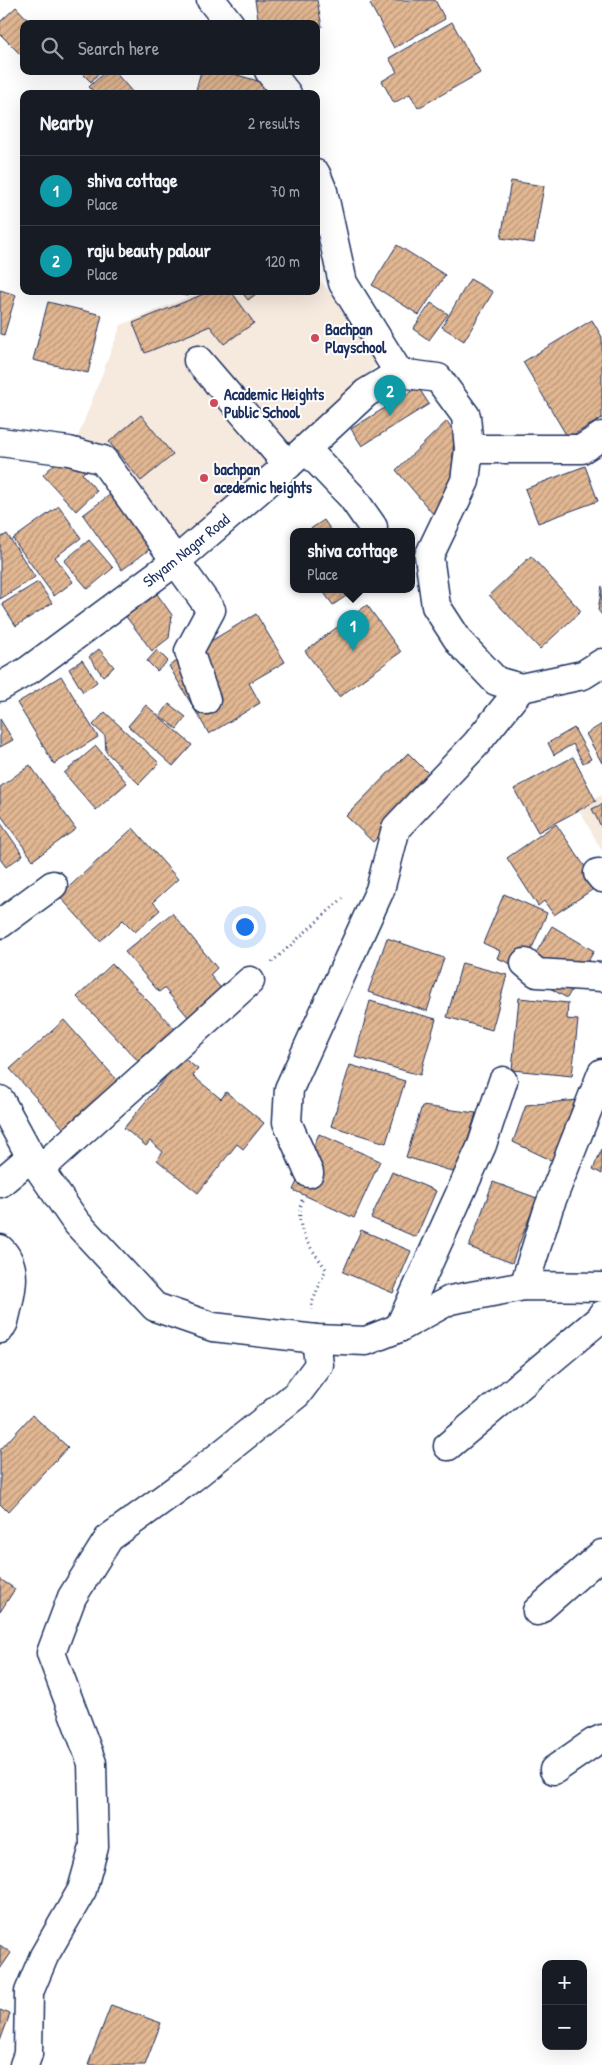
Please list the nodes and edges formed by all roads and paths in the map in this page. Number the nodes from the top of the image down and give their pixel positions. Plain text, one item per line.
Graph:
1 (212, 0) edge
2 (227, 20) edge
3 (271, 75) edge
4 (284, 90) edge
5 (320, 185) edge
6 (198, 360) dead end
7 (399, 373) junction
8 (602, 436) edge
9 (0, 442) edge
10 (469, 449) junction
11 (297, 457) junction
12 (372, 527) dead end
13 (176, 561) junction
14 (602, 663) edge
15 (0, 687) edge
16 (521, 688) junction
17 (206, 700) dead end
18 (54, 885) dead end
19 (346, 895) dead end
20 (0, 924) edge
21 (525, 963) dead end
22 (602, 977) edge
23 (250, 982) joint
24 (602, 1073) edge
25 (502, 1081) dead end
26 (0, 1100) edge
27 (36, 1163) junction
28 (308, 1173) joint
29 (0, 1183) edge
30 (0, 1249) edge
31 (524, 1286) junction
32 (602, 1287) edge
33 (602, 1314) edge
34 (399, 1328) junction
35 (0, 1329) edge
36 (316, 1339) junction
37 (448, 1446) dead end
38 (602, 1554) edge
39 (537, 1610) dead end
40 (602, 1739) edge
41 (554, 1770) dead end
42 (24, 2065) edge

1 - 2 street
3 - 4 street
5 - 7 street
6 - 11 street
7 - 10 street
7 - 11 street, Shyam Nagar Road
8 - 10 street
9 - 13 street
10 - 16 street
11 - 12 street
11 - 13 street, Shyam Nagar Road
13 - 15 street, Shyam Nagar Road
13 - 17 street
14 - 16 street
16 - 28 street
18 - 20 street
19 - 23 path
21 - 22 street
23 - 27 street
24 - 31 street
25 - 34 street
26 - 27 street
27 - 29 street
27 - 36 street
28 - 36 path
30 - 35 street
31 - 32 street
31 - 34 street
33 - 37 street
34 - 36 street
36 - 42 street
38 - 39 street
40 - 41 street

